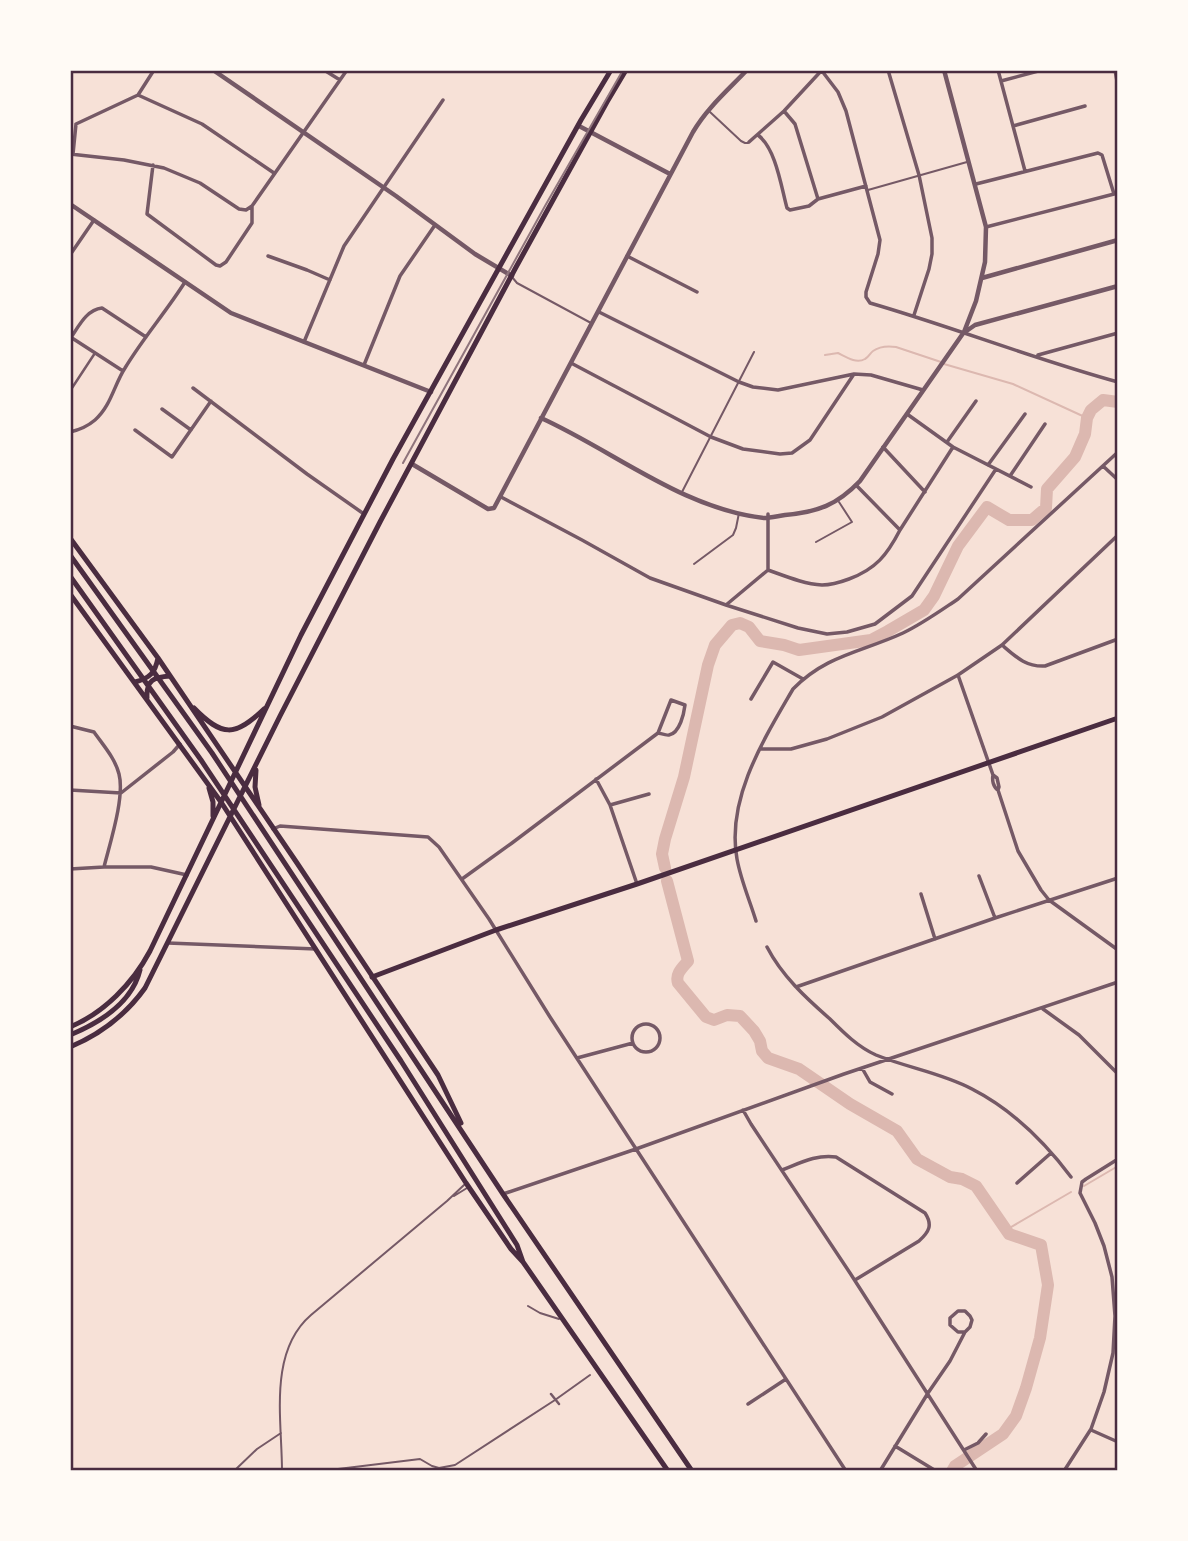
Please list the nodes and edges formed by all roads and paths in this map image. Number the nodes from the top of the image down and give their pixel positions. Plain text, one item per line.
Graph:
1 (154, 70) edge
2 (213, 70) edge
3 (324, 70) edge
4 (348, 70) edge
5 (611, 70) edge
6 (626, 70) edge
7 (747, 70) edge
8 (822, 70) edge
9 (888, 70) edge
10 (944, 70) edge
11 (998, 70) edge
12 (1042, 70) edge
13 (1115, 70) edge
14 (340, 81) junction
15 (1001, 81) junction
16 (1118, 87) edge
17 (138, 95) junction
18 (443, 100) dead end
19 (1085, 106) dead end
20 (708, 110) junction
21 (784, 111) junction
22 (74, 123) edge
23 (579, 126) junction
24 (1013, 126) junction
25 (590, 132) junction
26 (303, 133) junction
27 (758, 135) junction
28 (749, 142) joint
29 (71, 154) edge
30 (970, 161) junction
31 (153, 165) junction
32 (1026, 171) junction
33 (274, 173) junction
34 (670, 174) junction
35 (919, 176) junction
36 (976, 184) junction
37 (383, 188) junction
38 (866, 188) junction
39 (1116, 194) edge
40 (818, 199) junction
41 (70, 204) edge
42 (252, 206) junction
43 (94, 220) junction
44 (435, 225) junction
45 (986, 227) junction
46 (1118, 240) edge
47 (70, 255) edge
48 (268, 256) dead end
49 (628, 256) junction
50 (499, 269) junction
51 (512, 276) junction
52 (982, 278) junction
53 (330, 280) junction
54 (185, 282) junction
55 (1118, 286) edge
56 (697, 292) dead end
57 (598, 312) junction
58 (913, 315) junction
59 (592, 323) junction
60 (964, 332) junction
61 (1118, 333) edge
62 (146, 337) junction
63 (70, 338) edge
64 (304, 342) junction
65 (754, 352) dead end
66 (95, 353) junction
67 (1036, 356) junction
68 (571, 363) junction
69 (364, 365) junction
70 (123, 371) junction
71 (854, 374) junction
72 (739, 382) junction
73 (1118, 382) edge
74 (193, 387) dead end
75 (923, 390) junction
76 (70, 391) edge
77 (432, 392) junction
78 (211, 401) junction
79 (976, 401) dead end
80 (162, 409) dead end
81 (907, 414) junction
82 (1025, 414) dead end
83 (541, 418) junction
84 (1045, 424) dead end
85 (135, 430) dead end
86 (191, 430) junction
87 (70, 432) edge
88 (711, 437) junction
89 (947, 442) junction
90 (883, 446) junction
91 (953, 447) junction
92 (1118, 452) edge
93 (412, 464) junction
94 (988, 465) junction
95 (1103, 466) junction
96 (996, 469) junction
97 (1010, 476) junction
98 (1118, 480) edge
99 (856, 485) junction
100 (1031, 487) dead end
101 (925, 492) junction
102 (682, 493) junction
103 (501, 497) junction
104 (838, 500) junction
105 (739, 512) junction
106 (365, 514) junction
107 (768, 516) junction
108 (380, 522) junction
109 (900, 530) junction
110 (1118, 535) edge
111 (70, 538) edge
112 (816, 542) dead end
113 (70, 555) edge
114 (695, 564) dead end
115 (768, 570) junction
116 (70, 576) edge
117 (70, 594) edge
118 (726, 605) junction
119 (1118, 639) edge
120 (1002, 645) junction
121 (158, 658) junction
122 (958, 675) junction
123 (170, 676) junction
124 (803, 679) junction
125 (135, 682) junction
126 (147, 699) junction
127 (186, 699) junction
128 (751, 699) dead end
129 (266, 707) junction
130 (1118, 718) edge
131 (70, 726) edge
132 (203, 727) junction
133 (657, 733) junction
134 (180, 744) junction
135 (760, 749) junction
136 (259, 760) junction
137 (989, 763) junction
138 (235, 773) junction
139 (596, 779) junction
140 (207, 782) junction
141 (245, 788) junction
142 (70, 790) edge
143 (121, 793) junction
144 (649, 794) dead end
145 (221, 802) junction
146 (610, 805) junction
147 (261, 811) junction
148 (230, 817) junction
149 (213, 819) junction
150 (273, 829) junction
151 (737, 849) junction
152 (292, 856) junction
153 (104, 867) junction
154 (70, 869) edge
155 (267, 873) junction
156 (187, 875) junction
157 (979, 876) dead end
158 (462, 878) junction
159 (1118, 878) edge
160 (637, 884) junction
161 (312, 886) junction
162 (921, 894) dead end
163 (1049, 900) junction
164 (287, 904) junction
165 (995, 918) junction
166 (756, 921) dead end
167 (496, 930) junction
168 (935, 939) junction
169 (167, 943) junction
170 (767, 947) dead end
171 (316, 949) junction
172 (1118, 950) edge
173 (141, 967) junction
174 (372, 977) junction
175 (1118, 982) edge
176 (796, 987) junction
177 (1043, 1009) junction
178 (70, 1027) edge
179 (70, 1035) edge
180 (633, 1044) junction
181 (70, 1047) edge
182 (577, 1058) junction
183 (889, 1059) junction
184 (862, 1068) junction
185 (1118, 1074) edge
186 (892, 1094) dead end
187 (743, 1110) junction
188 (471, 1145) junction
189 (636, 1149) junction
190 (1051, 1153) junction
191 (1118, 1159) edge
192 (782, 1171) junction
193 (1072, 1177) dead end
194 (1017, 1182) dead end
195 (467, 1185) junction
196 (503, 1194) junction
197 (523, 1262) junction
198 (855, 1280) junction
199 (528, 1306) dead end
200 (563, 1320) junction
201 (965, 1332) junction
202 (590, 1375) dead end
203 (786, 1379) junction
204 (928, 1392) junction
205 (551, 1394) dead end
206 (555, 1400) junction
207 (559, 1404) dead end
208 (748, 1404) dead end
209 (1091, 1429) junction
210 (281, 1433) junction
211 (986, 1434) dead end
212 (1118, 1441) edge
213 (895, 1446) junction
214 (964, 1450) junction
215 (234, 1471) edge
216 (282, 1471) edge
217 (668, 1471) edge
218 (692, 1471) edge
219 (846, 1471) edge
220 (880, 1471) edge
221 (936, 1471) edge
222 (978, 1471) edge
223 (1064, 1471) edge

1 - 17 street
2 - 26 street
3 - 14 street
4 - 14 street
5 - 23 main road
6 - 25 main road
7 - 20 street
8 - 21 street
8 - 38 street
9 - 35 street
10 - 30 street
11 - 15 street
12 - 15 street
13 - 16 street
14 - 26 street
15 - 24 street
17 - 22 street
17 - 33 street
18 - 37 street
19 - 24 street
20 - 28 lane
20 - 34 street
21 - 27 street
21 - 40 street
22 - 29 street
23 - 25 street
23 - 50 main road
24 - 32 street
25 - 34 street
25 - 51 main road
26 - 33 street
26 - 37 street
27 - 28 street
27 - 40 street
29 - 31 street
30 - 35 lane
30 - 36 street
31 - 42 street
31 - 42 street
32 - 36 street
32 - 39 street
33 - 42 street
34 - 49 street
35 - 38 lane
35 - 58 street
36 - 45 street
37 - 44 street
37 - 53 street
38 - 40 street
38 - 58 street
39 - 45 street
41 - 43 street
43 - 47 street
43 - 54 street
44 - 50 street
44 - 69 street
45 - 52 street
46 - 52 street
48 - 53 street
49 - 56 street
49 - 57 street
50 - 51 street
50 - 77 main road
51 - 59 lane
51 - 93 main road
52 - 60 street
53 - 64 street
54 - 62 street
54 - 64 street
55 - 60 street
57 - 59 street
57 - 72 street
58 - 60 street
59 - 68 street
60 - 67 street
60 - 75 street
61 - 67 street
62 - 63 street
62 - 70 street
63 - 66 street
64 - 69 street
65 - 72 lane
66 - 70 street
66 - 76 street
67 - 73 street
68 - 83 street
68 - 88 street
69 - 77 street
70 - 87 street
71 - 72 street
71 - 75 street
71 - 88 street
72 - 88 lane
74 - 78 street
75 - 81 street
77 - 106 main road
78 - 86 street
78 - 106 street
79 - 89 street
80 - 86 street
81 - 89 street
81 - 90 street
82 - 94 street
83 - 102 street
83 - 103 street
84 - 97 street
85 - 86 street
88 - 102 lane
89 - 91 street
90 - 99 street
90 - 101 street
91 - 94 street
91 - 101 street
92 - 95 street
93 - 103 street
93 - 108 main road
94 - 96 street
95 - 98 street
95 - 124 street
96 - 97 street
96 - 118 street
97 - 100 street
99 - 104 street
99 - 109 street
101 - 109 street
102 - 105 street
103 - 118 street
104 - 107 street
104 - 112 lane
105 - 107 street
105 - 114 lane
106 - 108 main road
106 - 129 main road
107 - 115 street
108 - 136 main road
109 - 115 street
110 - 120 street
111 - 121 main road
113 - 188 main road
115 - 118 street
116 - 197 main road
117 - 125 main road
119 - 120 street
120 - 122 street
121 - 123 main road
121 - 125 main road
122 - 135 street
122 - 137 street
123 - 126 main road
123 - 127 main road
124 - 128 street
124 - 135 street
125 - 126 main road
126 - 134 main road
127 - 129 main road
127 - 132 main road
129 - 138 main road
130 - 137 main road
131 - 143 street
132 - 134 main road
132 - 138 main road
133 - 133 street
133 - 139 street
134 - 140 main road
134 - 143 street
135 - 151 street
136 - 141 main road
136 - 147 main road
137 - 151 main road
137 - 163 street
138 - 141 main road
138 - 145 main road
139 - 146 street
139 - 158 street
140 - 145 main road
140 - 149 main road
141 - 147 main road
141 - 148 main road
142 - 143 street
143 - 153 street
144 - 146 street
145 - 148 main road
145 - 149 main road
146 - 160 street
147 - 150 main road
148 - 155 main road
148 - 169 main road
149 - 156 main road
150 - 152 main road
150 - 158 street
151 - 160 main road
151 - 166 street
152 - 155 main road
152 - 161 main road
153 - 154 street
153 - 156 street
155 - 164 main road
156 - 173 main road
157 - 165 street
158 - 167 street
159 - 163 street
160 - 167 main road
161 - 164 main road
161 - 174 main road
162 - 168 street
163 - 165 street
163 - 172 street
164 - 171 main road
165 - 168 street
167 - 174 main road
167 - 182 street
168 - 176 street
169 - 171 street
169 - 181 main road
170 - 176 street
171 - 195 main road
173 - 178 main road
173 - 179 main road
174 - 188 main road
175 - 177 street
176 - 183 street
177 - 183 street
177 - 185 street
180 - 180 street
180 - 182 street
182 - 189 street
183 - 184 street
183 - 190 street
184 - 186 street
184 - 187 street
187 - 189 street
187 - 192 street
188 - 196 main road
189 - 196 street
189 - 203 street
190 - 193 street
190 - 194 street
191 - 209 street
192 - 198 street
192 - 198 street
195 - 197 main road
195 - 210 lane
196 - 218 main road
197 - 200 main road
198 - 204 street
199 - 200 lane
200 - 217 main road
201 - 201 street
201 - 204 street
202 - 206 lane
203 - 208 street
203 - 219 street
204 - 213 street
204 - 214 street
205 - 206 street
206 - 207 street
206 - 216 lane
209 - 212 street
209 - 223 street
210 - 215 lane
210 - 216 lane
211 - 214 street
213 - 220 street
213 - 221 street
214 - 222 street

